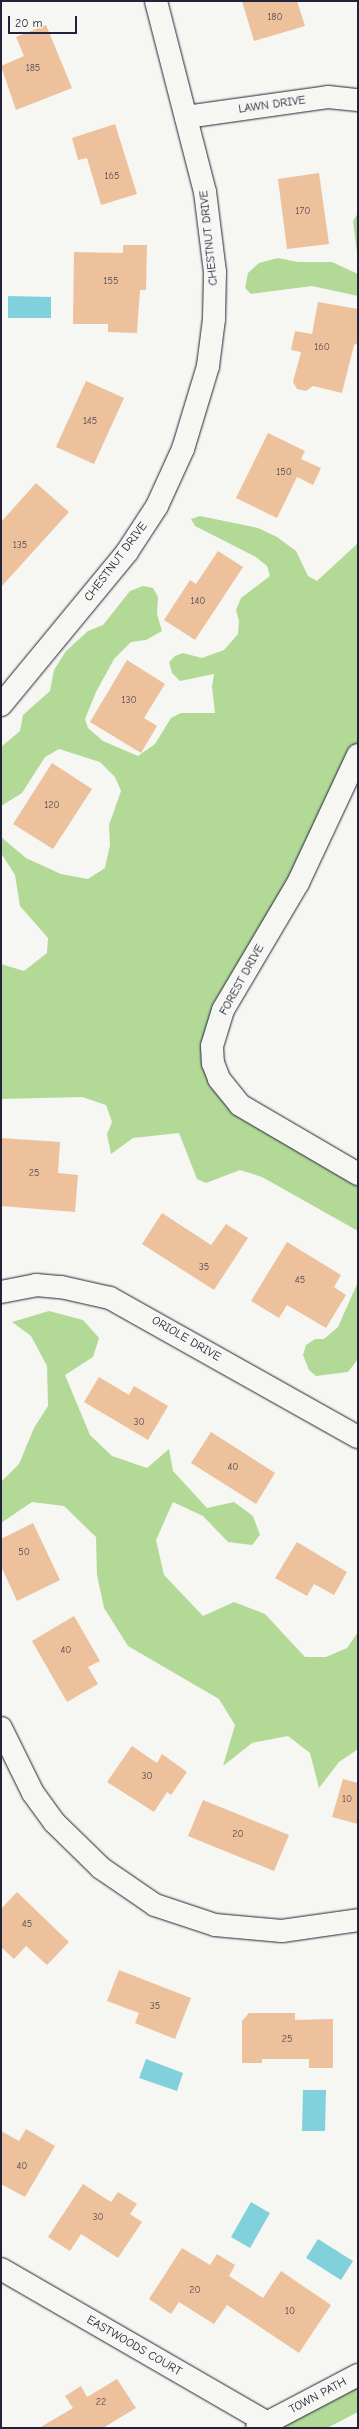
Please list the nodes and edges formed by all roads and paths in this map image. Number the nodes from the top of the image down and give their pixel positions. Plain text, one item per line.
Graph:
1 (156, 1) edge
2 (358, 100) edge
3 (186, 118) junction
4 (1, 705) edge
5 (358, 755) edge
6 (358, 1174) edge
7 (1, 1292) edge
8 (358, 1438) edge
9 (1, 1728) edge
10 (358, 1920) edge
11 (1, 2269) edge
12 (358, 2375) edge
13 (262, 2425) edge

1 - 3 street, CHESTNUT DRIVE
2 - 3 street, LAWN DRIVE
3 - 4 street, CHESTNUT DRIVE
5 - 6 street, FOREST DRIVE
7 - 8 street, ORIOLE DRIVE
9 - 10 street
11 - 13 street, EASTWOODS COURT
12 - 13 street, TOWN PATH

